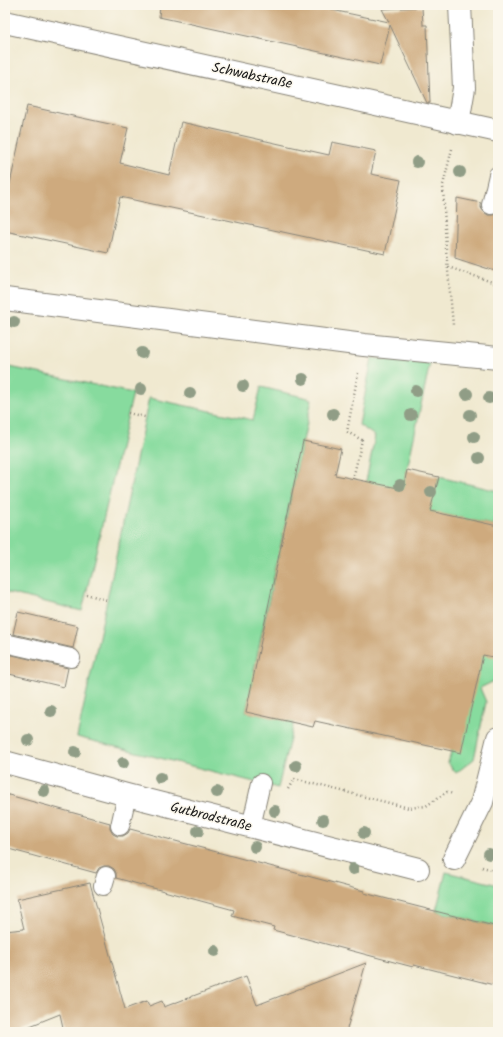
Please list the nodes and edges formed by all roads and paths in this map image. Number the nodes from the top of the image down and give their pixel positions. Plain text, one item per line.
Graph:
1 (460, 5) edge
2 (5, 22) edge
3 (458, 122) junction
4 (498, 131) edge
5 (453, 145) dead end
6 (498, 175) edge
7 (491, 205) dead end
8 (448, 267) junction
9 (498, 284) edge
10 (5, 299) edge
11 (364, 345) junction
12 (456, 355) junction
13 (498, 358) edge
14 (128, 414) dead end
15 (145, 417) dead end
16 (353, 479) dead end
17 (497, 490) edge
18 (498, 496) edge
19 (86, 594) dead end
20 (108, 600) dead end
21 (5, 642) edge
22 (71, 658) dead end
23 (498, 738) edge
24 (5, 762) edge
25 (261, 783) dead end
26 (446, 792) dead end
27 (127, 795) junction
28 (256, 801) junction
29 (120, 826) dead end
30 (251, 827) junction
31 (454, 859) dead end
32 (418, 869) dead end

1 - 3 street
2 - 3 street, Schwabstraße
3 - 4 street, Schwabstraße
5 - 8 path
6 - 7 lane
8 - 9 path
8 - 12 path
10 - 11 street
11 - 12 street
11 - 16 path
12 - 13 street
14 - 15 path
17 - 18 path
19 - 20 path
21 - 22 lane
23 - 31 street
24 - 27 street, Gutbrodstraße
25 - 28 lane
26 - 28 path
27 - 29 lane
27 - 30 street, Gutbrodstraße
28 - 30 lane
30 - 32 street, Gutbrodstraße

